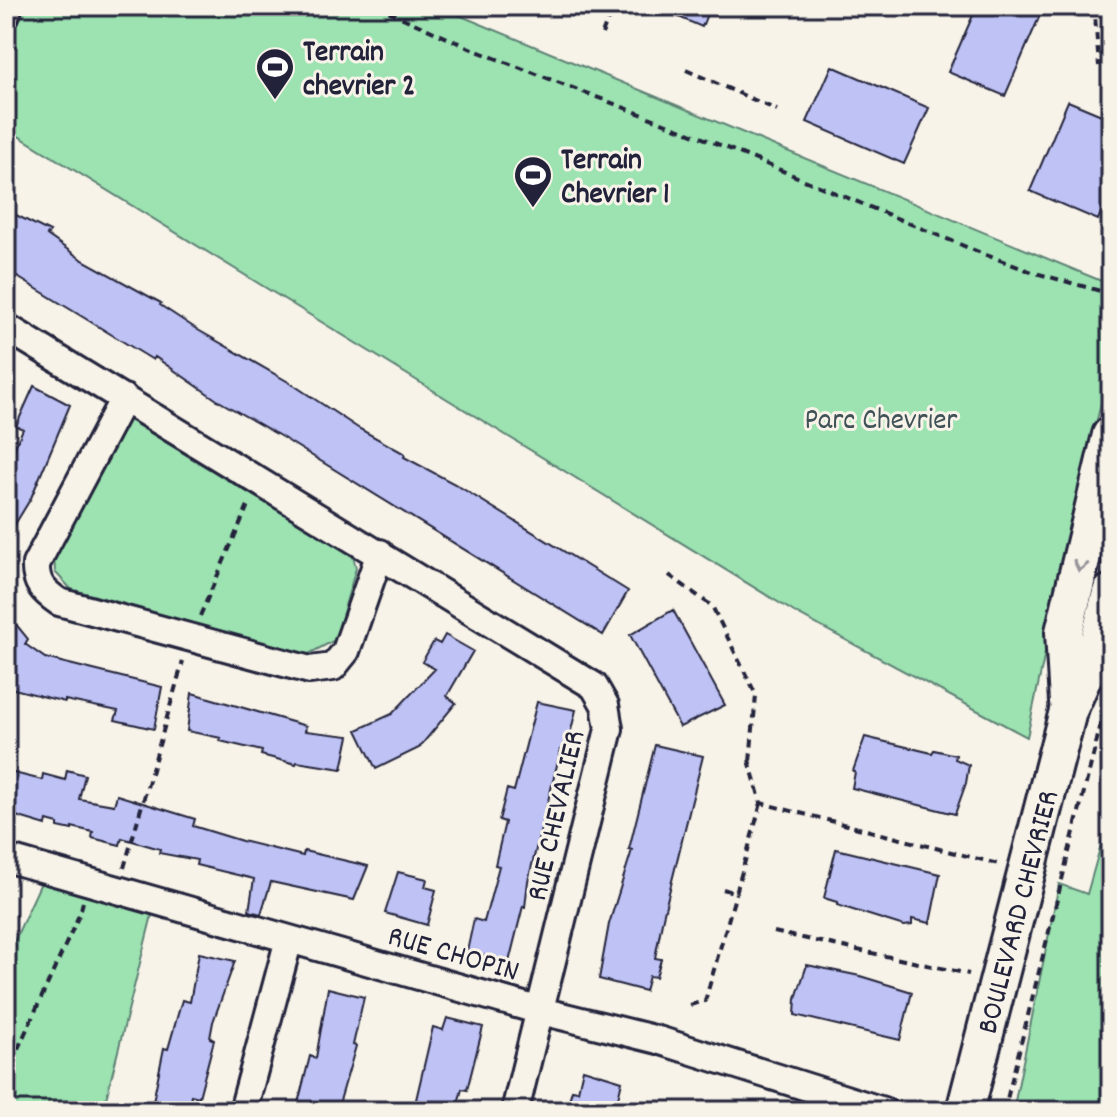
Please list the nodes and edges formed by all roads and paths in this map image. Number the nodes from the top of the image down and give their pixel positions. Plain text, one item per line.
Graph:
1 (9, 6) edge
2 (376, 6) edge
3 (613, 6) edge
4 (1099, 6) edge
5 (6, 14) edge
6 (602, 34) dead end
7 (1099, 66) dead end
8 (686, 70) dead end
9 (777, 110) dead end
10 (1111, 294) edge
11 (6, 327) edge
12 (124, 398) junction
13 (1111, 435) edge
14 (259, 480) junction
15 (380, 553) junction
16 (669, 575) dead end
17 (1111, 593) edge
18 (190, 637) junction
19 (1111, 686) edge
20 (1068, 711) junction
21 (761, 803) junction
22 (6, 858) edge
23 (998, 864) dead end
24 (88, 881) junction
25 (723, 889) dead end
26 (117, 890) junction
27 (736, 893) junction
28 (774, 932) dead end
29 (289, 939) junction
30 (972, 974) dead end
31 (690, 1005) dead end
32 (541, 1011) junction
33 (6, 1075) edge
34 (243, 1111) edge
35 (515, 1111) edge
36 (883, 1111) edge
37 (965, 1111) edge
38 (1004, 1111) edge

1 - 5 street
2 - 10 path
3 - 6 path
4 - 7 path
8 - 9 path
11 - 12 street, RUE CHEVALIER
12 - 14 street, RUE CHEVALIER
12 - 18 street
13 -> 20 street, BOULEVARD CHEVRIER
14 - 15 street, RUE CHEVALIER
14 - 18 path
15 - 18 street
15 - 32 street, RUE CHEVALIER
16 - 21 path
17 - 20 street, BOULEVARD CHEVRIER
18 - 26 path
19 - 38 path
20 - 37 street, BOULEVARD CHEVRIER
21 - 23 path
21 - 27 path
22 - 24 street, RUE CHOPIN
24 - 26 street, RUE CHOPIN
24 - 33 path
25 - 27 path
26 - 29 street, RUE CHOPIN
27 - 31 path
28 - 30 path
29 - 32 street, RUE CHOPIN
29 - 34 street
32 - 35 street, RUE CHEVALIER
32 - 36 street, RUE CHOPIN

